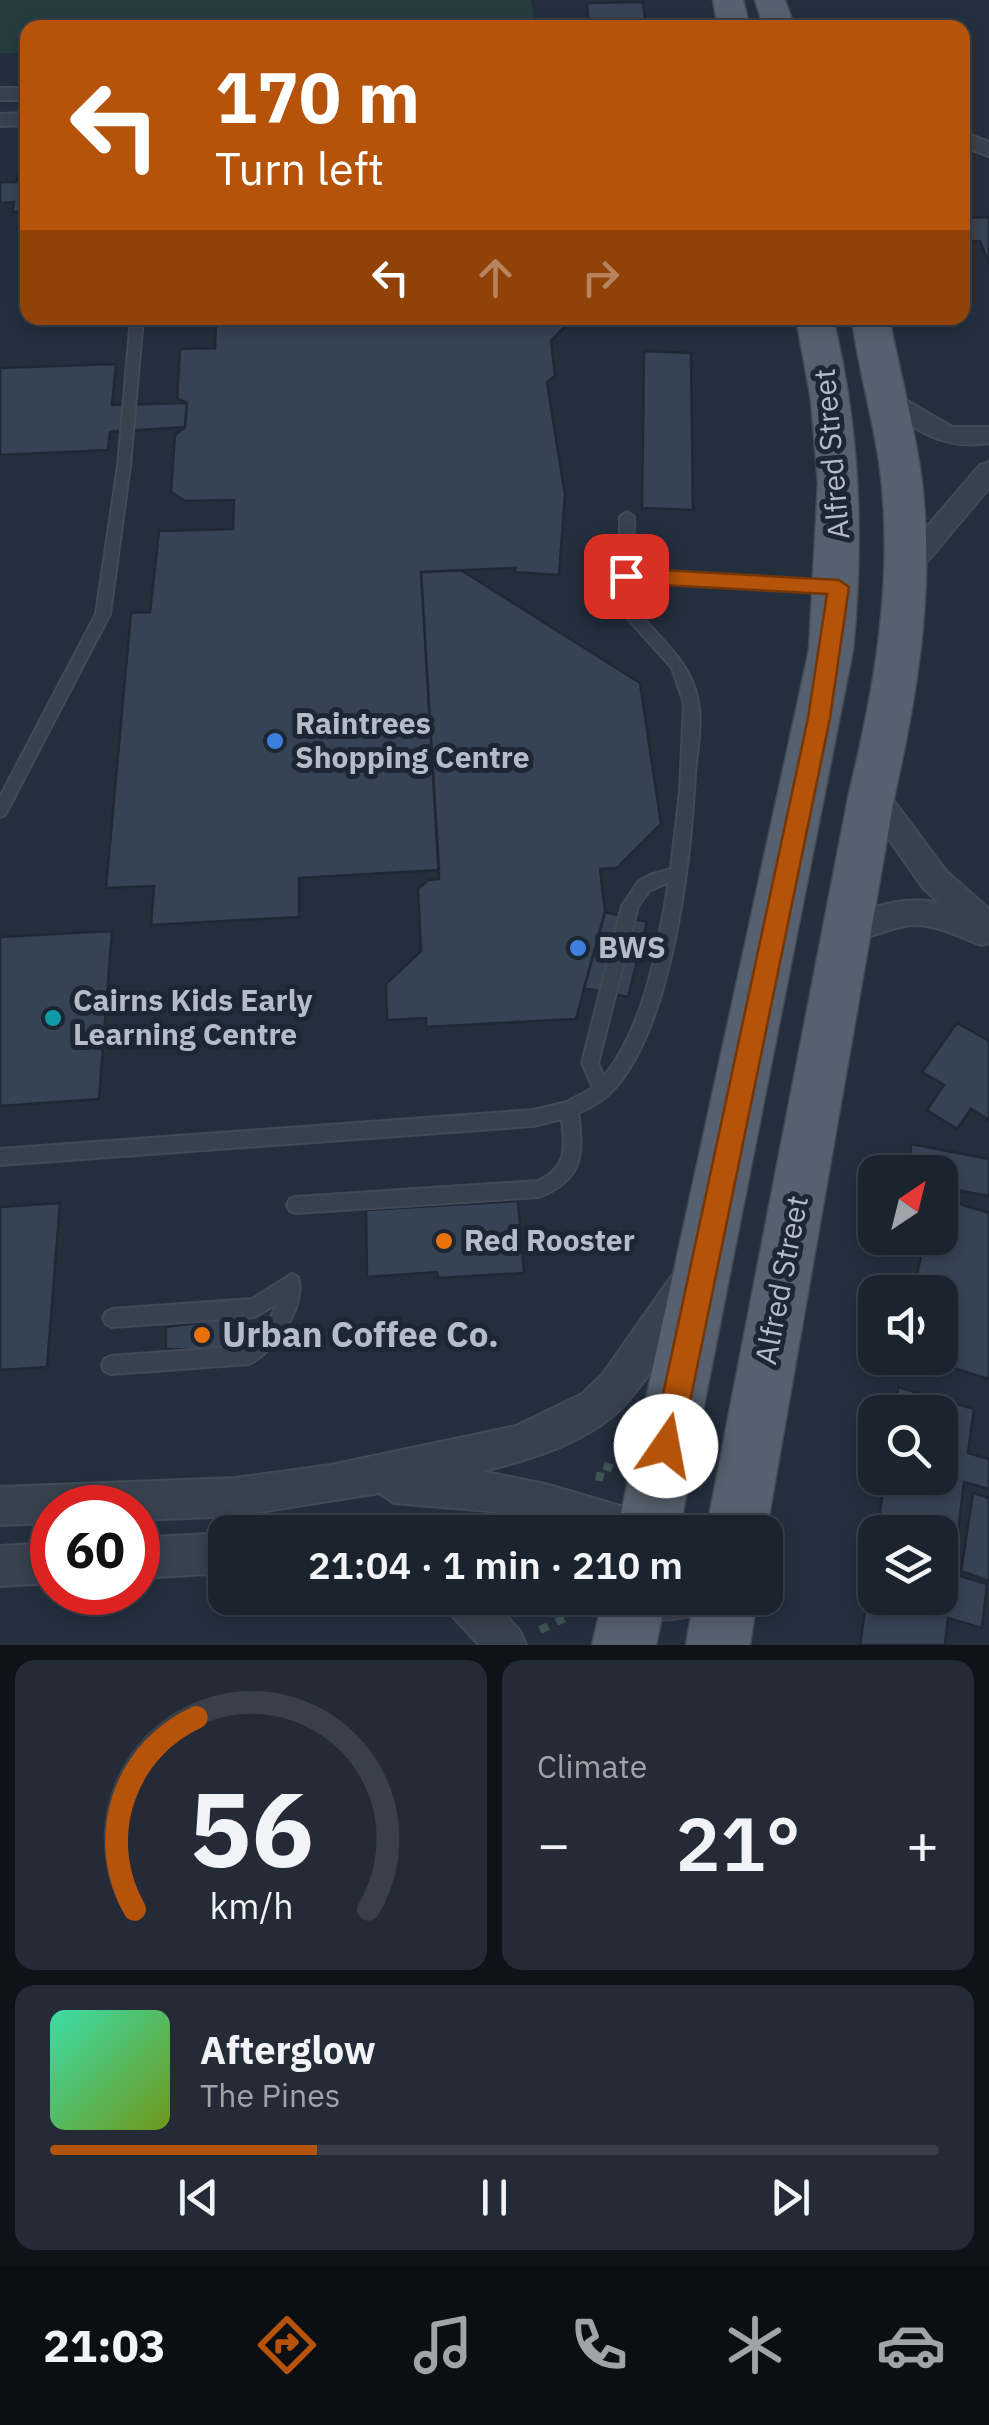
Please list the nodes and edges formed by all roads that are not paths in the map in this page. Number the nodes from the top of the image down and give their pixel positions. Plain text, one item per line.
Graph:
1 (136, 325) edge
2 (815, 325) edge
3 (872, 325) edge
4 (887, 397) junction
5 (989, 435) edge
6 (989, 471) edge
7 (627, 517) dead end
8 (906, 569) junction
9 (626, 576) junction
10 (839, 587) junction
11 (872, 793) junction
12 (0, 810) edge
13 (680, 875) junction
14 (848, 929) junction
15 (989, 932) edge
16 (602, 1090) junction
17 (569, 1112) junction
18 (0, 1156) edge
19 (296, 1205) dead end
20 (704, 1261) junction
21 (112, 1318) dead end
22 (111, 1366) dead end
23 (331, 1484) junction
24 (0, 1506) edge
25 (591, 1515) edge
26 (652, 1515) edge
27 (740, 1515) edge
28 (208, 1554) edge
29 (160, 1557) edge
30 (30, 1564) edge
31 (0, 1566) edge
32 (485, 1615) edge
33 (723, 1615) edge
34 (518, 1640) edge
35 (718, 1645) edge

1 - 12 lane
2 - 10 main road, Alfred Street
3 - 4 main road, Alfred Street
4 - 5 street
4 - 8 main road, Alfred Street
6 - 8 street
7 - 9 lane
8 - 11 main road, Alfred Street
9 - 10 lane
9 - 13 lane
10 - 20 main road, Alfred Street
11 - 14 main road, Alfred Street
11 - 15 street
13 - 16 lane
13 - 16 lane
14 - 15 street
14 - 27 main road, Alfred Street
16 - 17 lane
17 - 18 lane
17 - 19 lane
20 - 23 street
20 - 26 main road, Alfred Street
21 - 22 lane
23 - 24 street
23 - 25 street
28 - 29 street
30 - 31 street
32 - 34 street
33 - 35 main road

